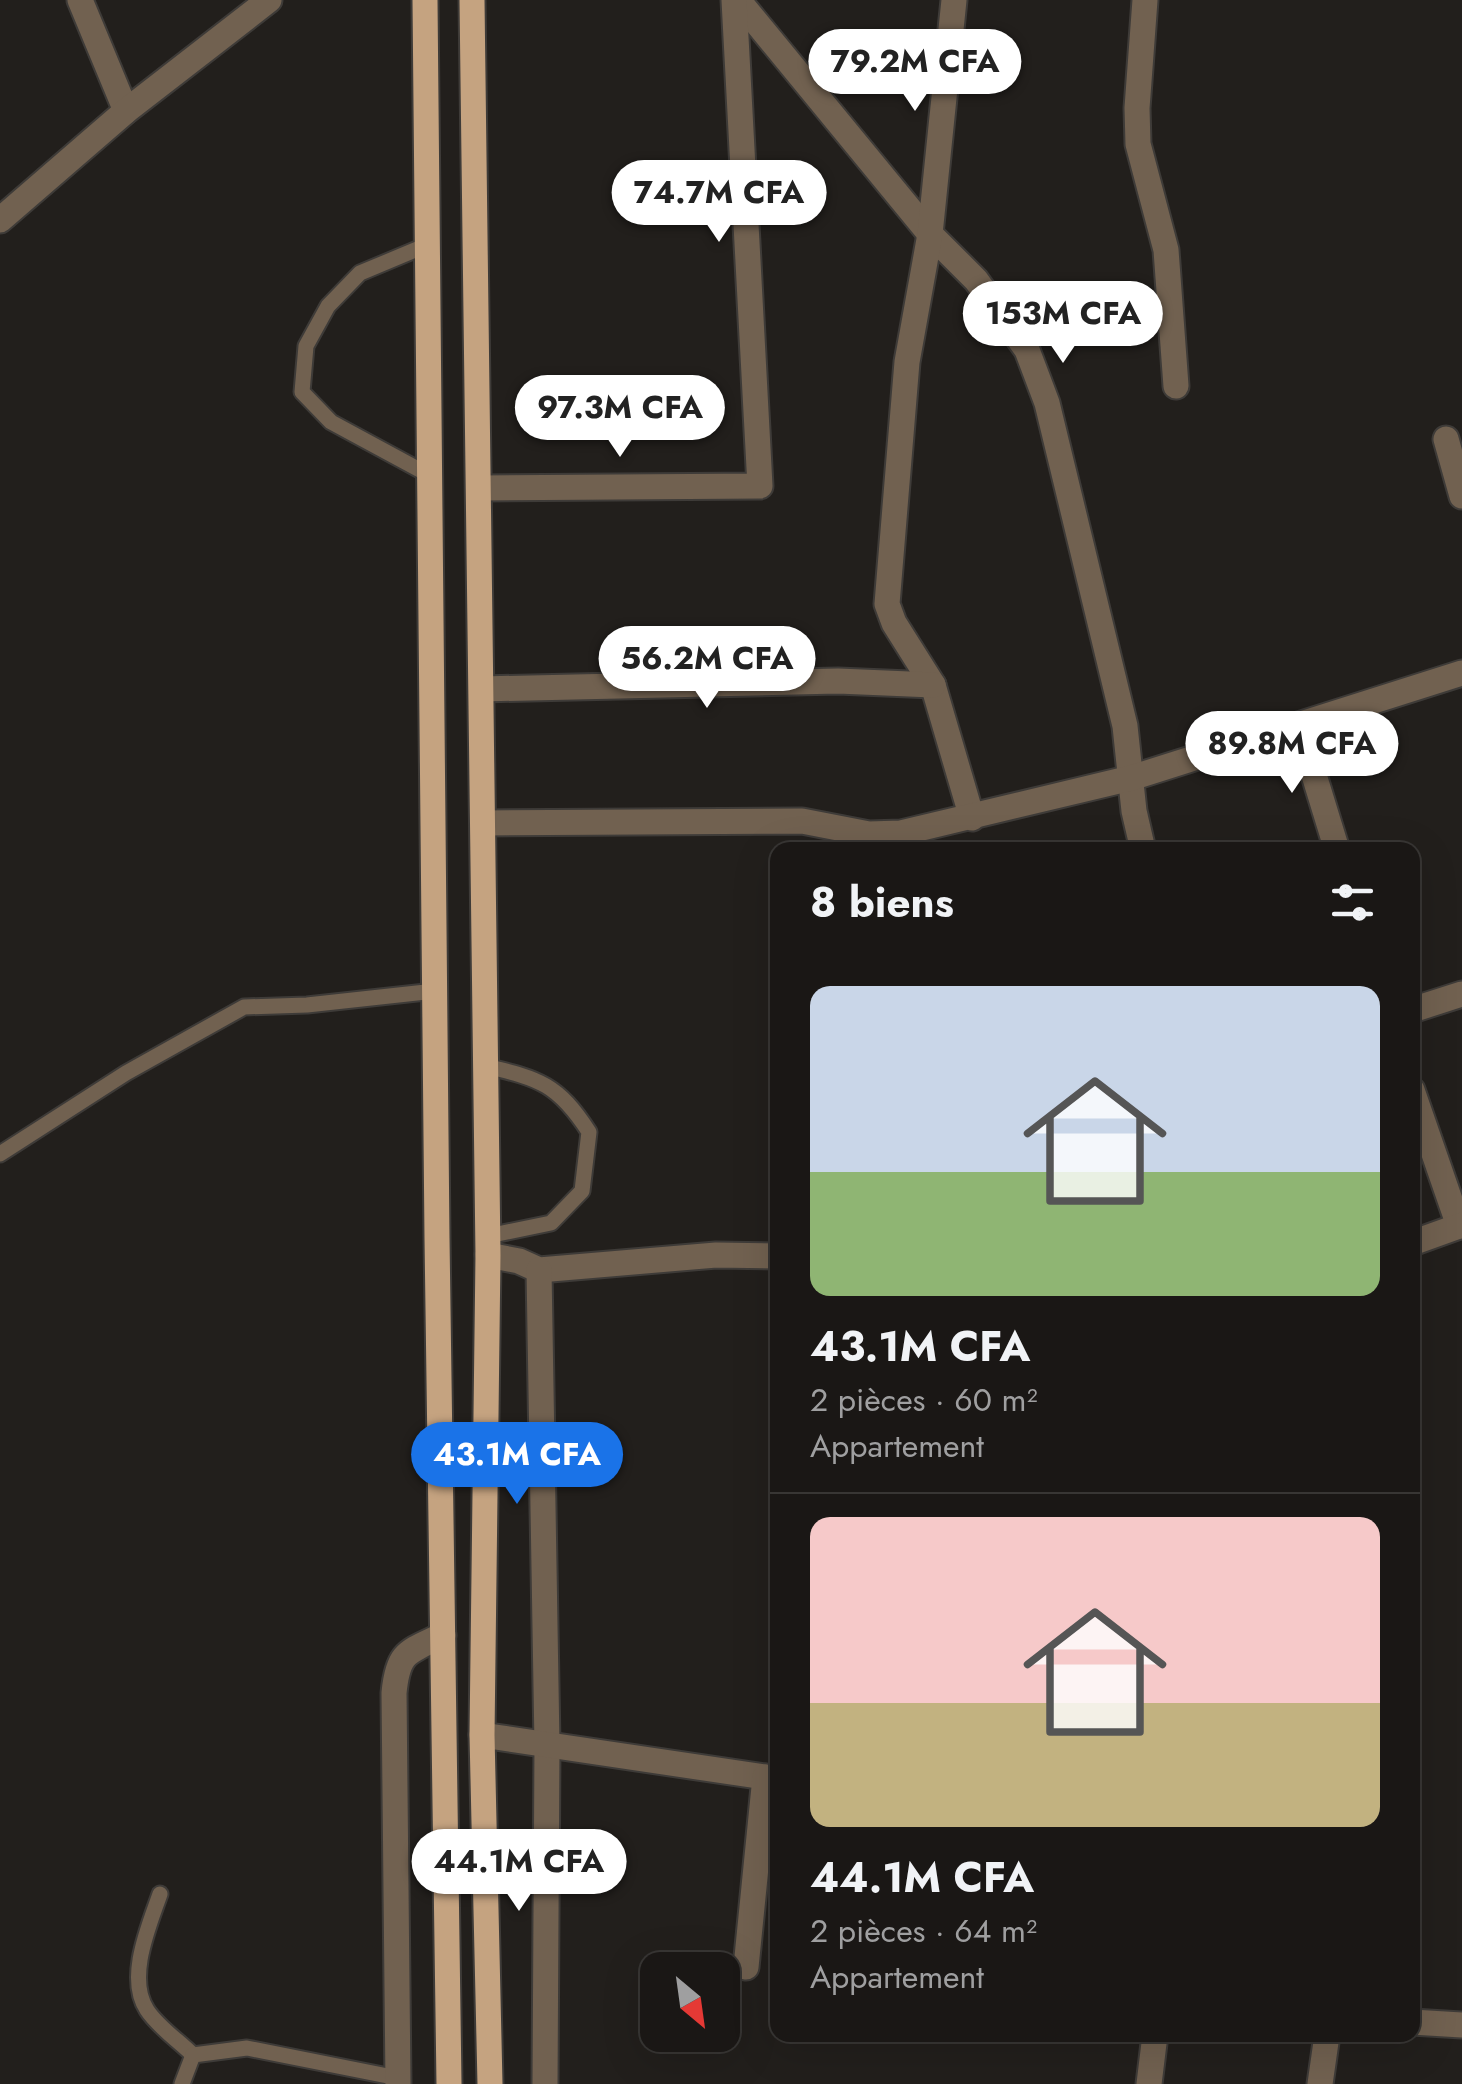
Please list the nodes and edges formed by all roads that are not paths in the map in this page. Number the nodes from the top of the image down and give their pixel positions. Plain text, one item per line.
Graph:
1 (80, 0) edge
2 (269, 0) edge
3 (425, 0) edge
4 (472, 0) edge
5 (736, 0) edge
6 (954, 0) edge
7 (1145, 0) edge
8 (126, 111) junction
9 (0, 220) edge
10 (930, 234) junction
11 (428, 245) junction
12 (1176, 386) dead end
13 (1446, 439) dead end
14 (430, 475) junction
15 (481, 488) junction
16 (1462, 496) edge
17 (1462, 673) edge
18 (933, 685) junction
19 (482, 688) junction
20 (1299, 726) junction
21 (1131, 778) junction
22 (972, 818) junction
23 (483, 824) junction
24 (945, 838) edge
25 (1143, 842) edge
26 (1335, 842) edge
27 (435, 992) junction
28 (1462, 994) edge
29 (1420, 1007) edge
30 (486, 1066) junction
31 (1420, 1113) edge
32 (0, 1154) edge
33 (1460, 1226) edge
34 (1420, 1240) edge
35 (488, 1246) junction
36 (770, 1256) edge
37 (539, 1270) junction
38 (444, 1635) junction
39 (482, 1734) junction
40 (547, 1744) junction
41 (770, 1778) edge
42 (770, 1793) edge
43 (160, 1894) dead end
44 (746, 1967) dead end
45 (1420, 2022) edge
46 (1462, 2025) edge
47 (1153, 2042) edge
48 (1326, 2042) edge
49 (193, 2055) junction
50 (398, 2081) edge
51 (182, 2084) edge
52 (449, 2084) edge
53 (490, 2084) edge
54 (545, 2084) edge
55 (1148, 2084) edge
56 (1320, 2084) edge

1 - 8 street
2 - 8 street
3 - 11 main road
4 - 15 main road
5 - 10 street
5 - 15 street
6 - 10 street
7 - 12 street
8 - 9 street
10 - 18 street
10 - 21 street
11 - 14 main road
11 - 14 lane
13 - 16 street
14 - 27 main road
15 - 19 main road
17 - 20 street
18 - 19 street
18 - 22 street
19 - 23 main road
20 - 21 street
20 - 26 street
21 - 22 street
21 - 25 street
22 - 24 street
23 - 24 street
23 - 30 main road
27 - 32 lane
27 - 38 main road
28 - 29 street
30 - 35 main road
30 - 35 lane
31 - 33 street
33 - 34 street
35 - 37 street
35 - 39 main road
36 - 37 street
37 - 40 street
38 - 50 street
38 - 52 main road
39 - 40 street
39 - 53 main road
40 - 41 street
40 - 54 street
42 - 44 street
43 - 49 lane
45 - 46 street
47 - 55 street
48 - 56 street
49 - 50 lane
49 - 51 lane

